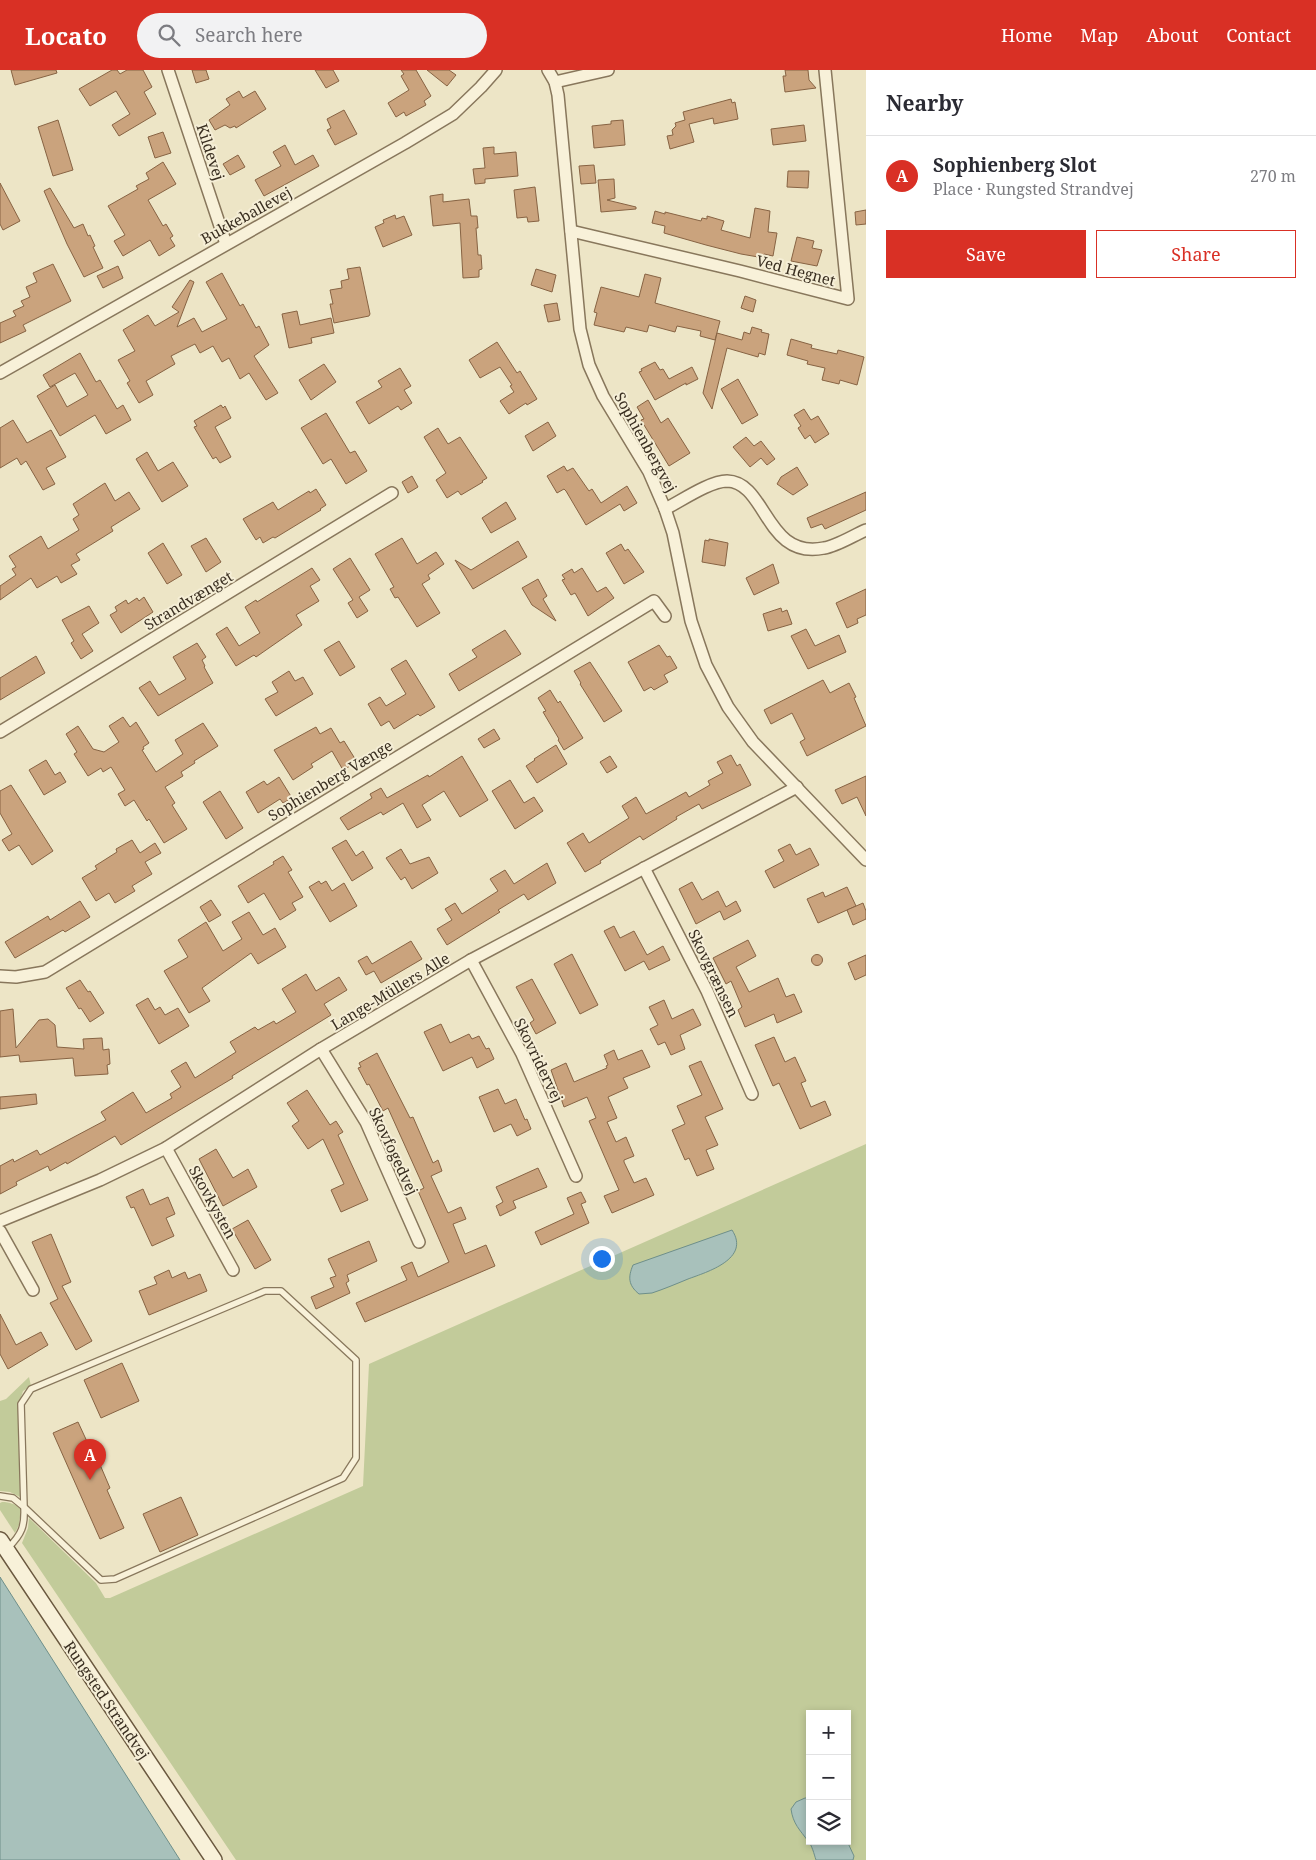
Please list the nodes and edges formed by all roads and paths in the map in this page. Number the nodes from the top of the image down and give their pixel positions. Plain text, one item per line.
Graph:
1 (168, 70) edge
2 (496, 70) edge
3 (548, 70) edge
4 (608, 70) edge
5 (826, 70) edge
6 (555, 82) junction
7 (571, 231) junction
8 (226, 244) junction
9 (0, 372) edge
10 (392, 493) dead end
11 (665, 509) junction
12 (866, 530) edge
13 (665, 616) dead end
14 (0, 732) edge
15 (797, 787) junction
16 (866, 860) edge
17 (644, 868) junction
18 (471, 960) junction
19 (0, 976) edge
20 (321, 1049) junction
21 (752, 1094) dead end
22 (166, 1148) junction
23 (576, 1176) dead end
24 (0, 1221) edge
25 (0, 1231) edge
26 (419, 1242) dead end
27 (234, 1270) dead end
28 (33, 1290) dead end
29 (0, 1496) edge
30 (24, 1507) junction
31 (3, 1544) edge
32 (214, 1860) edge

1 - 8 street, Kildevej
2 - 8 street, Bukkeballevej
3 - 6 street, Sophienbergvej
4 - 6 street
5 - 7 street, Ved Hegnet
6 - 7 street, Sophienbergvej
7 - 11 street, Sophienbergvej
8 - 9 street, Bukkeballevej
10 - 14 street, Strandvænget
11 - 12 street
11 - 15 street, Sophienbergvej
13 - 19 street, Sophienberg Vænge
15 - 16 street, Sophienbergvej
15 - 17 street, Lange-Müllers Alle
17 - 18 street, Lange-Müllers Alle
17 - 21 street, Skovgrænsen
18 - 20 street, Lange-Müllers Alle
18 - 23 street, Skovridervej
20 - 22 street, Lange-Müllers Alle
20 - 26 street, Skovfogedvej
22 - 24 street, Lange-Müllers Alle
22 - 27 street, Skovkysten
25 - 28 street
29 - 30 lane
30 - 30 lane
30 - 31 lane
31 - 32 main road, Rungsted Strandvej

